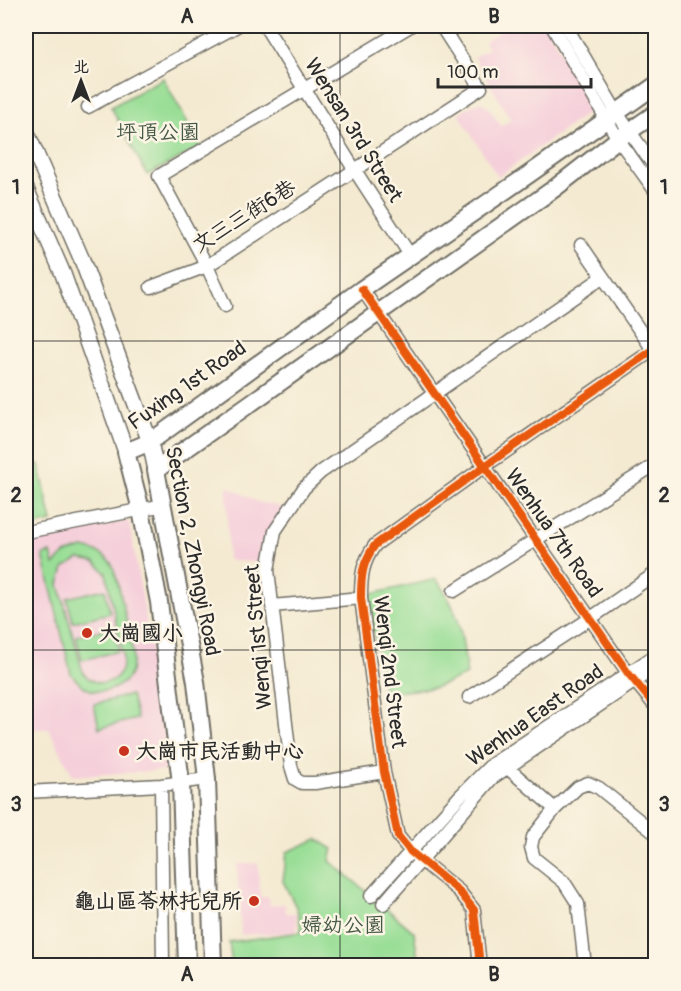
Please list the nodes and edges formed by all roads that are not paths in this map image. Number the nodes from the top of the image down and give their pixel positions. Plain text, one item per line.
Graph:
1 (237, 26) edge
2 (265, 26) edge
3 (410, 26) edge
4 (441, 26) edge
5 (552, 26) edge
6 (566, 26) edge
7 (656, 85) edge
8 (305, 89) junction
9 (88, 107) dead end
10 (656, 113) edge
11 (611, 116) junction
12 (26, 132) edge
13 (623, 135) junction
14 (354, 169) junction
15 (656, 169) edge
16 (26, 189) edge
17 (656, 192) edge
18 (581, 245) dead end
19 (410, 255) junction
20 (207, 266) junction
21 (603, 277) junction
22 (151, 287) dead end
23 (362, 289) junction
24 (225, 306) dead end
25 (379, 312) junction
26 (654, 352) edge
27 (435, 393) junction
28 (150, 442) junction
29 (126, 452) junction
30 (656, 464) edge
31 (485, 466) junction
32 (156, 470) junction
33 (164, 506) junction
34 (141, 510) junction
35 (26, 532) edge
36 (536, 539) junction
37 (656, 573) edge
38 (454, 591) dead end
39 (362, 598) junction
40 (272, 606) junction
41 (591, 618) junction
42 (656, 655) edge
43 (656, 667) edge
44 (631, 677) junction
45 (469, 697) dead end
46 (656, 707) edge
47 (503, 764) junction
48 (384, 772) junction
49 (207, 779) junction
50 (181, 783) junction
51 (161, 785) junction
52 (26, 792) edge
53 (555, 809) junction
54 (656, 834) edge
55 (415, 856) junction
56 (371, 896) dead end
57 (383, 904) dead end
58 (163, 966) edge
59 (187, 966) edge
60 (213, 966) edge
61 (480, 966) edge
62 (585, 966) edge

1 - 9 street
2 - 8 street, Wensan 3rd Street
3 - 8 street
4 - 14 street, 文三三街6巷
5 - 11 street
6 - 11 street
7 - 11 main road, Fuxing 1st Road
8 - 14 street, Wensan 3rd Street
8 - 20 street
10 - 13 main road
11 - 13 street
11 - 19 main road, Fuxing 1st Road
12 - 28 street, Section 2, Zhongyi Road
13 - 15 street
13 - 17 street
13 - 25 main road
14 - 19 street, Wensan 3rd Street
14 - 20 street, 文三三街6巷
16 - 29 street, Section 2, Zhongyi Road
18 - 21 street
19 - 23 main road, Fuxing 1st Road
20 - 22 street, 文三三街6巷
20 - 24 street
21 - 26 street
21 - 27 street, Wenqi 1st Street
23 - 25 street, Wenhua 7th Road
23 - 28 main road, Fuxing 1st Road
25 - 27 street, Wenhua 7th Road
25 - 32 main road
26 - 31 street, Wenqi 2nd Street
27 - 31 street, Wenhua 7th Road
27 - 40 street, Wenqi 1st Street
28 - 29 main road, Fuxing 1st Road
28 - 32 street, Section 2, Zhongyi Road
29 - 32 main road, Fuxing 1st Road
29 - 34 main road, Section 2, Zhongyi Road
30 - 36 street
31 - 36 street, Wenhua 7th Road
31 - 39 street, Wenqi 2nd Street
32 - 33 main road, Section 2, Zhongyi Road
33 - 34 street
33 - 49 main road, Section 2, Zhongyi Road
34 - 35 street
34 - 50 main road, Section 2, Zhongyi Road
36 - 38 street
36 - 41 street, Wenhua 7th Road
37 - 41 street
39 - 40 street
39 - 48 street, Wenqi 2nd Street
40 - 48 street, Wenqi 1st Street
41 - 44 street, Wenhua 7th Road
41 - 45 street
42 - 44 street, Wenhua East Road
43 - 44 street, Wenhua East Road
44 - 46 street, Wenhua 7th Road
44 - 47 street, Wenhua East Road
47 - 53 street
47 - 55 street, Wenhua East Road
48 - 55 street, Wenqi 2nd Street
49 - 50 street
49 - 60 main road, Section 2, Zhongyi Road
50 - 51 street
50 - 59 main road, Section 2, Zhongyi Road
51 - 52 street
51 - 58 street
53 - 54 street
53 - 62 street
55 - 56 street, Wenhua East Road
55 - 57 street, Wenhua East Road
55 - 61 street

